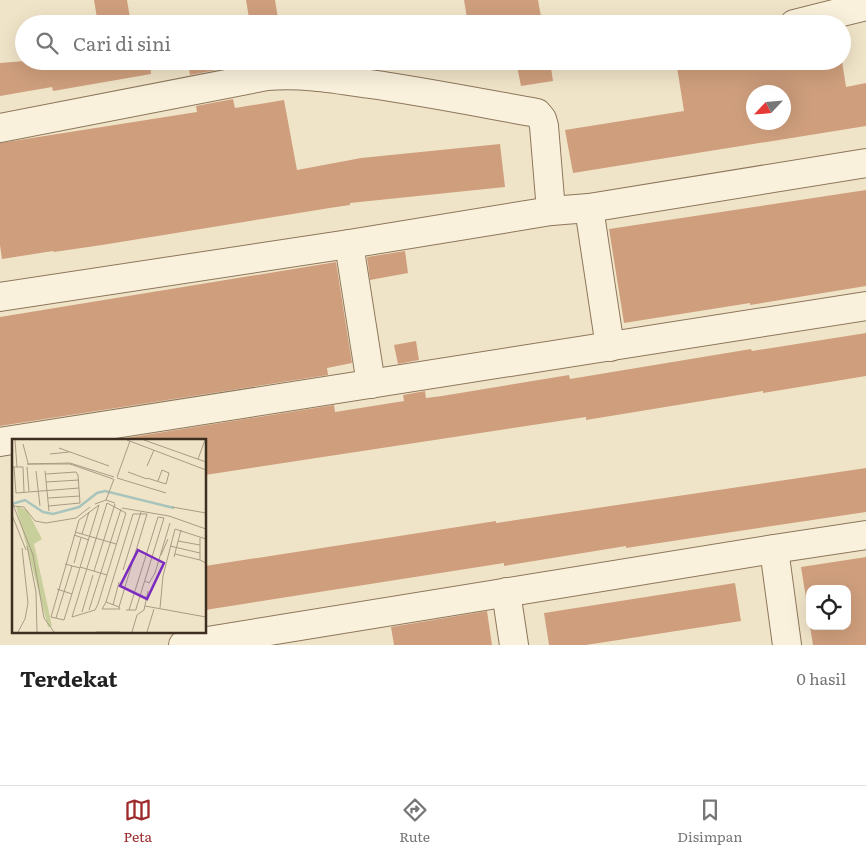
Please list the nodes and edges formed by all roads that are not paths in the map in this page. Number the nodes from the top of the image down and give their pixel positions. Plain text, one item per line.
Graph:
1 (866, 6) edge
2 (830, 15) edge
3 (0, 128) edge
4 (866, 163) edge
5 (589, 208) junction
6 (550, 211) junction
7 (349, 244) junction
8 (0, 297) edge
9 (866, 306) edge
10 (610, 347) junction
11 (371, 384) junction
12 (19, 439) edge
13 (866, 535) edge
14 (774, 549) junction
15 (506, 592) junction
16 (183, 645) edge
17 (514, 645) edge
18 (787, 645) edge

1 - 2 street
3 - 6 street
4 - 5 street
5 - 6 street
5 - 10 street
6 - 7 street
7 - 8 street
7 - 11 street
9 - 10 street
10 - 11 street
11 - 12 street
13 - 14 street
14 - 15 street
14 - 18 street
15 - 16 street
15 - 17 street

